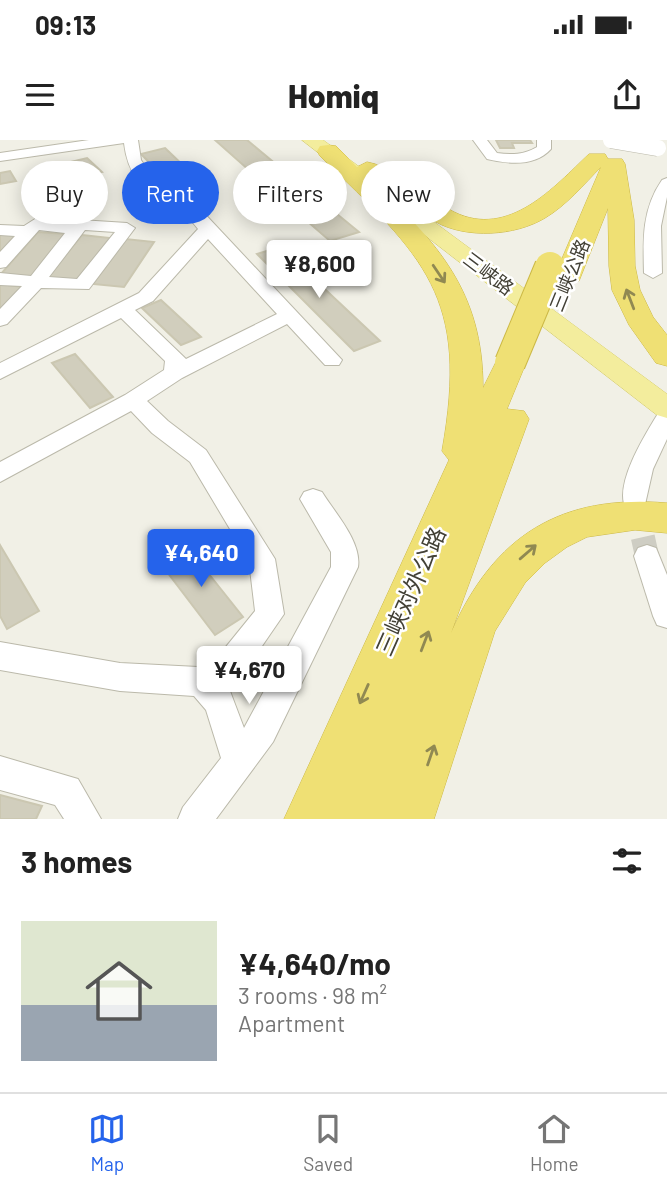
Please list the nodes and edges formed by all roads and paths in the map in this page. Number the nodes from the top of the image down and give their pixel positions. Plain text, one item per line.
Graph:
1 (119, 140) edge
2 (131, 140) edge
3 (480, 140) edge
4 (544, 140) edge
5 (319, 146) edge
6 (663, 148) edge
7 (610, 149) edge
8 (0, 157) edge
9 (667, 183) edge
10 (207, 229) junction
11 (0, 230) edge
12 (76, 230) junction
13 (29, 231) junction
14 (0, 263) edge
15 (653, 273) dead end
16 (0, 279) edge
17 (36, 282) junction
18 (123, 309) junction
19 (289, 316) junction
20 (0, 320) edge
21 (667, 356) edge
22 (332, 360) dead end
23 (520, 367) junction
24 (0, 372) edge
25 (174, 373) junction
26 (133, 400) junction
27 (667, 408) edge
28 (667, 417) edge
29 (0, 473) edge
30 (452, 497) junction
31 (313, 499) dead end
32 (651, 510) edge
33 (647, 556) tunnel mouth
34 (667, 616) edge
35 (0, 656) edge
36 (202, 682) junction
37 (343, 743) junction
38 (239, 762) junction
39 (0, 773) edge
40 (84, 819) edge
41 (195, 819) edge
42 (287, 819) edge
43 (310, 819) edge
44 (356, 819) edge
45 (408, 819) edge

1 - 8 street
2 - 10 street
3 - 4 street
5 - 7 highway
5 - 27 main road, 三峡路
5 -> 30 highway
6 - 7 street, bridge
21 -> 7 highway
7 - 23 highway, 三峡公路
9 - 15 street
10 - 18 street
10 - 19 street
11 - 13 street
12 - 13 street
12 - 17 street
12 - 17 street
13 - 14 street
16 - 17 street
17 - 20 street
18 - 24 street
18 - 25 street
19 - 22 street
19 - 25 street
23 - 30 highway, 三峡对外公路
44 -> 23 highway, 三峡对外公路
25 - 26 street
26 - 29 street
26 - 36 street
28 - 32 street
30 -> 37 highway, 三峡对外公路
31 - 38 street
45 -> 32 highway
33 - 34 street
35 - 36 street
36 - 38 street
37 - 42 highway
37 - 43 highway, 三峡对外公路
38 - 41 street
39 - 40 street

